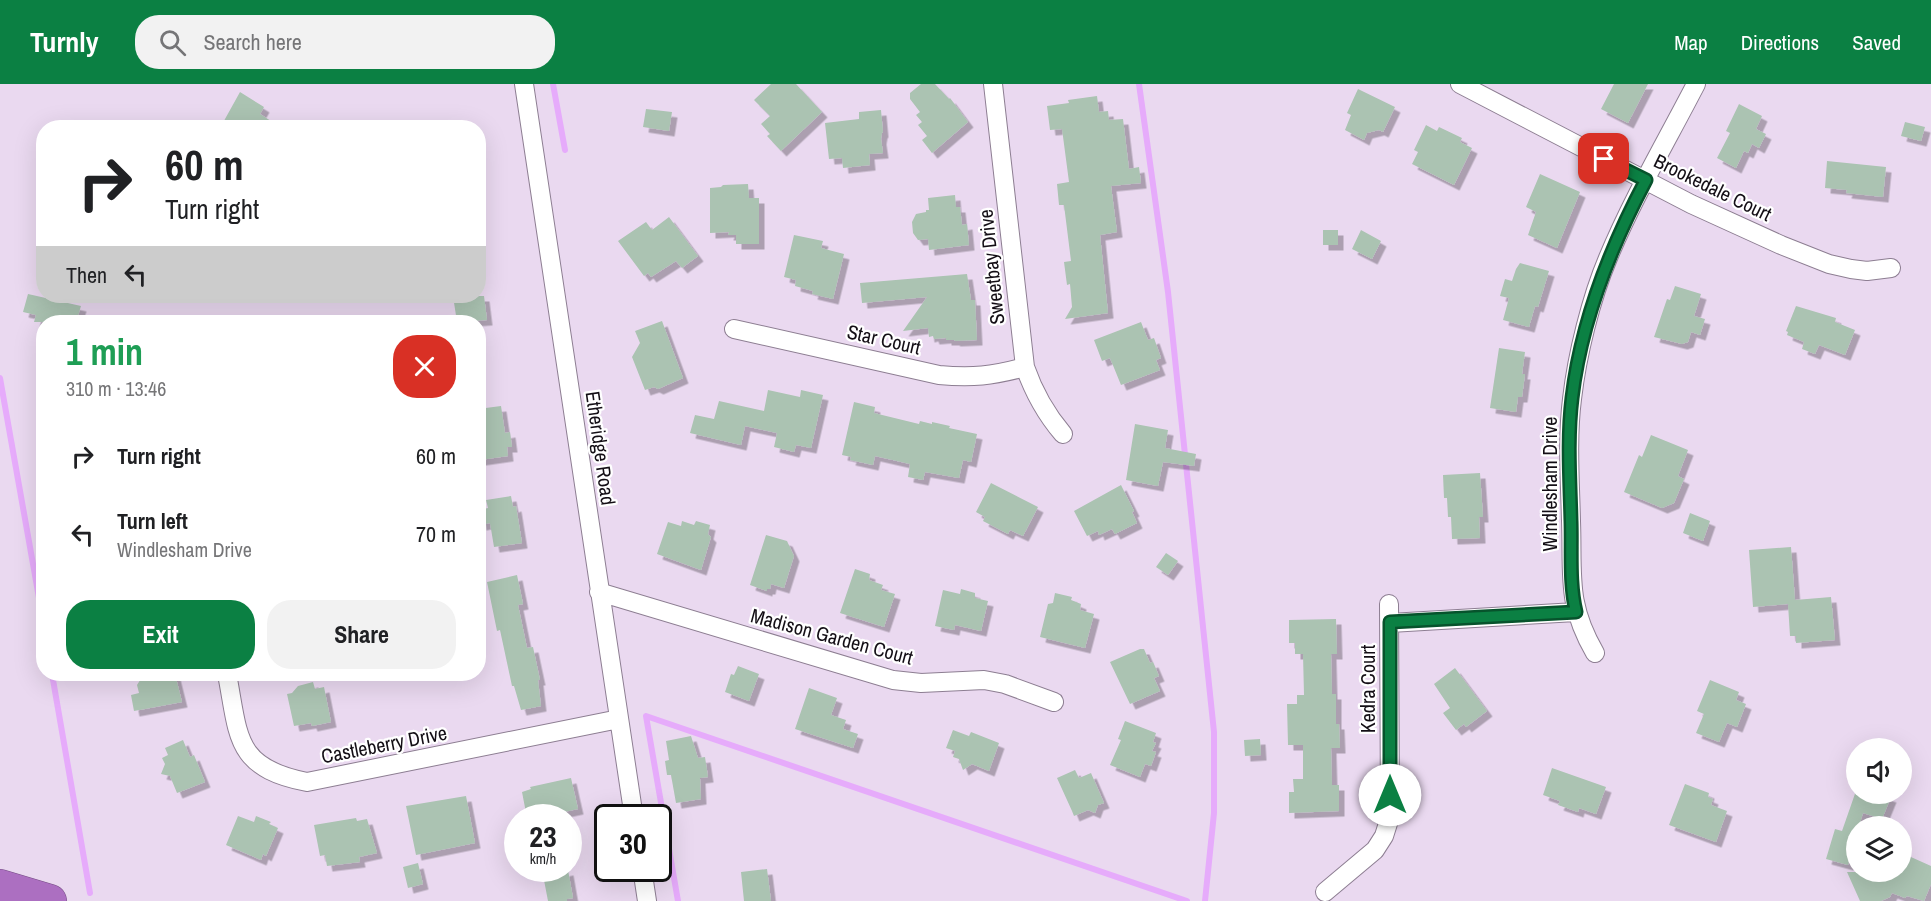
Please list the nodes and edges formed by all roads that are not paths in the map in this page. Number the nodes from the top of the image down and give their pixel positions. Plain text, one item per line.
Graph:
1 (524, 84) edge
2 (993, 84) edge
3 (1460, 84) edge
4 (1696, 84) edge
5 (1646, 180) junction
6 (1891, 268) dead end
7 (734, 329) dead end
8 (1025, 367) junction
9 (1063, 434) dead end
10 (599, 592) junction
11 (1389, 604) dead end
12 (1576, 612) junction
13 (1390, 622) junction
14 (1595, 653) dead end
15 (228, 681) edge
16 (1054, 702) dead end
17 (619, 719) junction
18 (632, 804) edge
19 (644, 882) edge
20 (0, 886) edge
21 (1325, 892) dead end
22 (50, 901) edge
23 (647, 901) edge

1 - 10 street, Etheridge Road
2 - 8 street, Sweetbay Drive
3 - 5 street, Brookedale Court
4 - 5 street, Windlesham Drive
5 - 6 street, Brookedale Court
5 - 12 street, Windlesham Drive
7 - 8 street, Star Court
8 - 9 street, Sweetbay Drive
10 - 16 street, Madison Garden Court
10 - 17 street, Etheridge Road
11 - 13 street, Kedra Court
12 - 13 street
12 - 14 street, Windlesham Drive
13 - 21 street, Kedra Court
15 - 17 street, Castleberry Drive
17 - 18 street, Etheridge Road
19 - 23 street
20 - 22 highway

